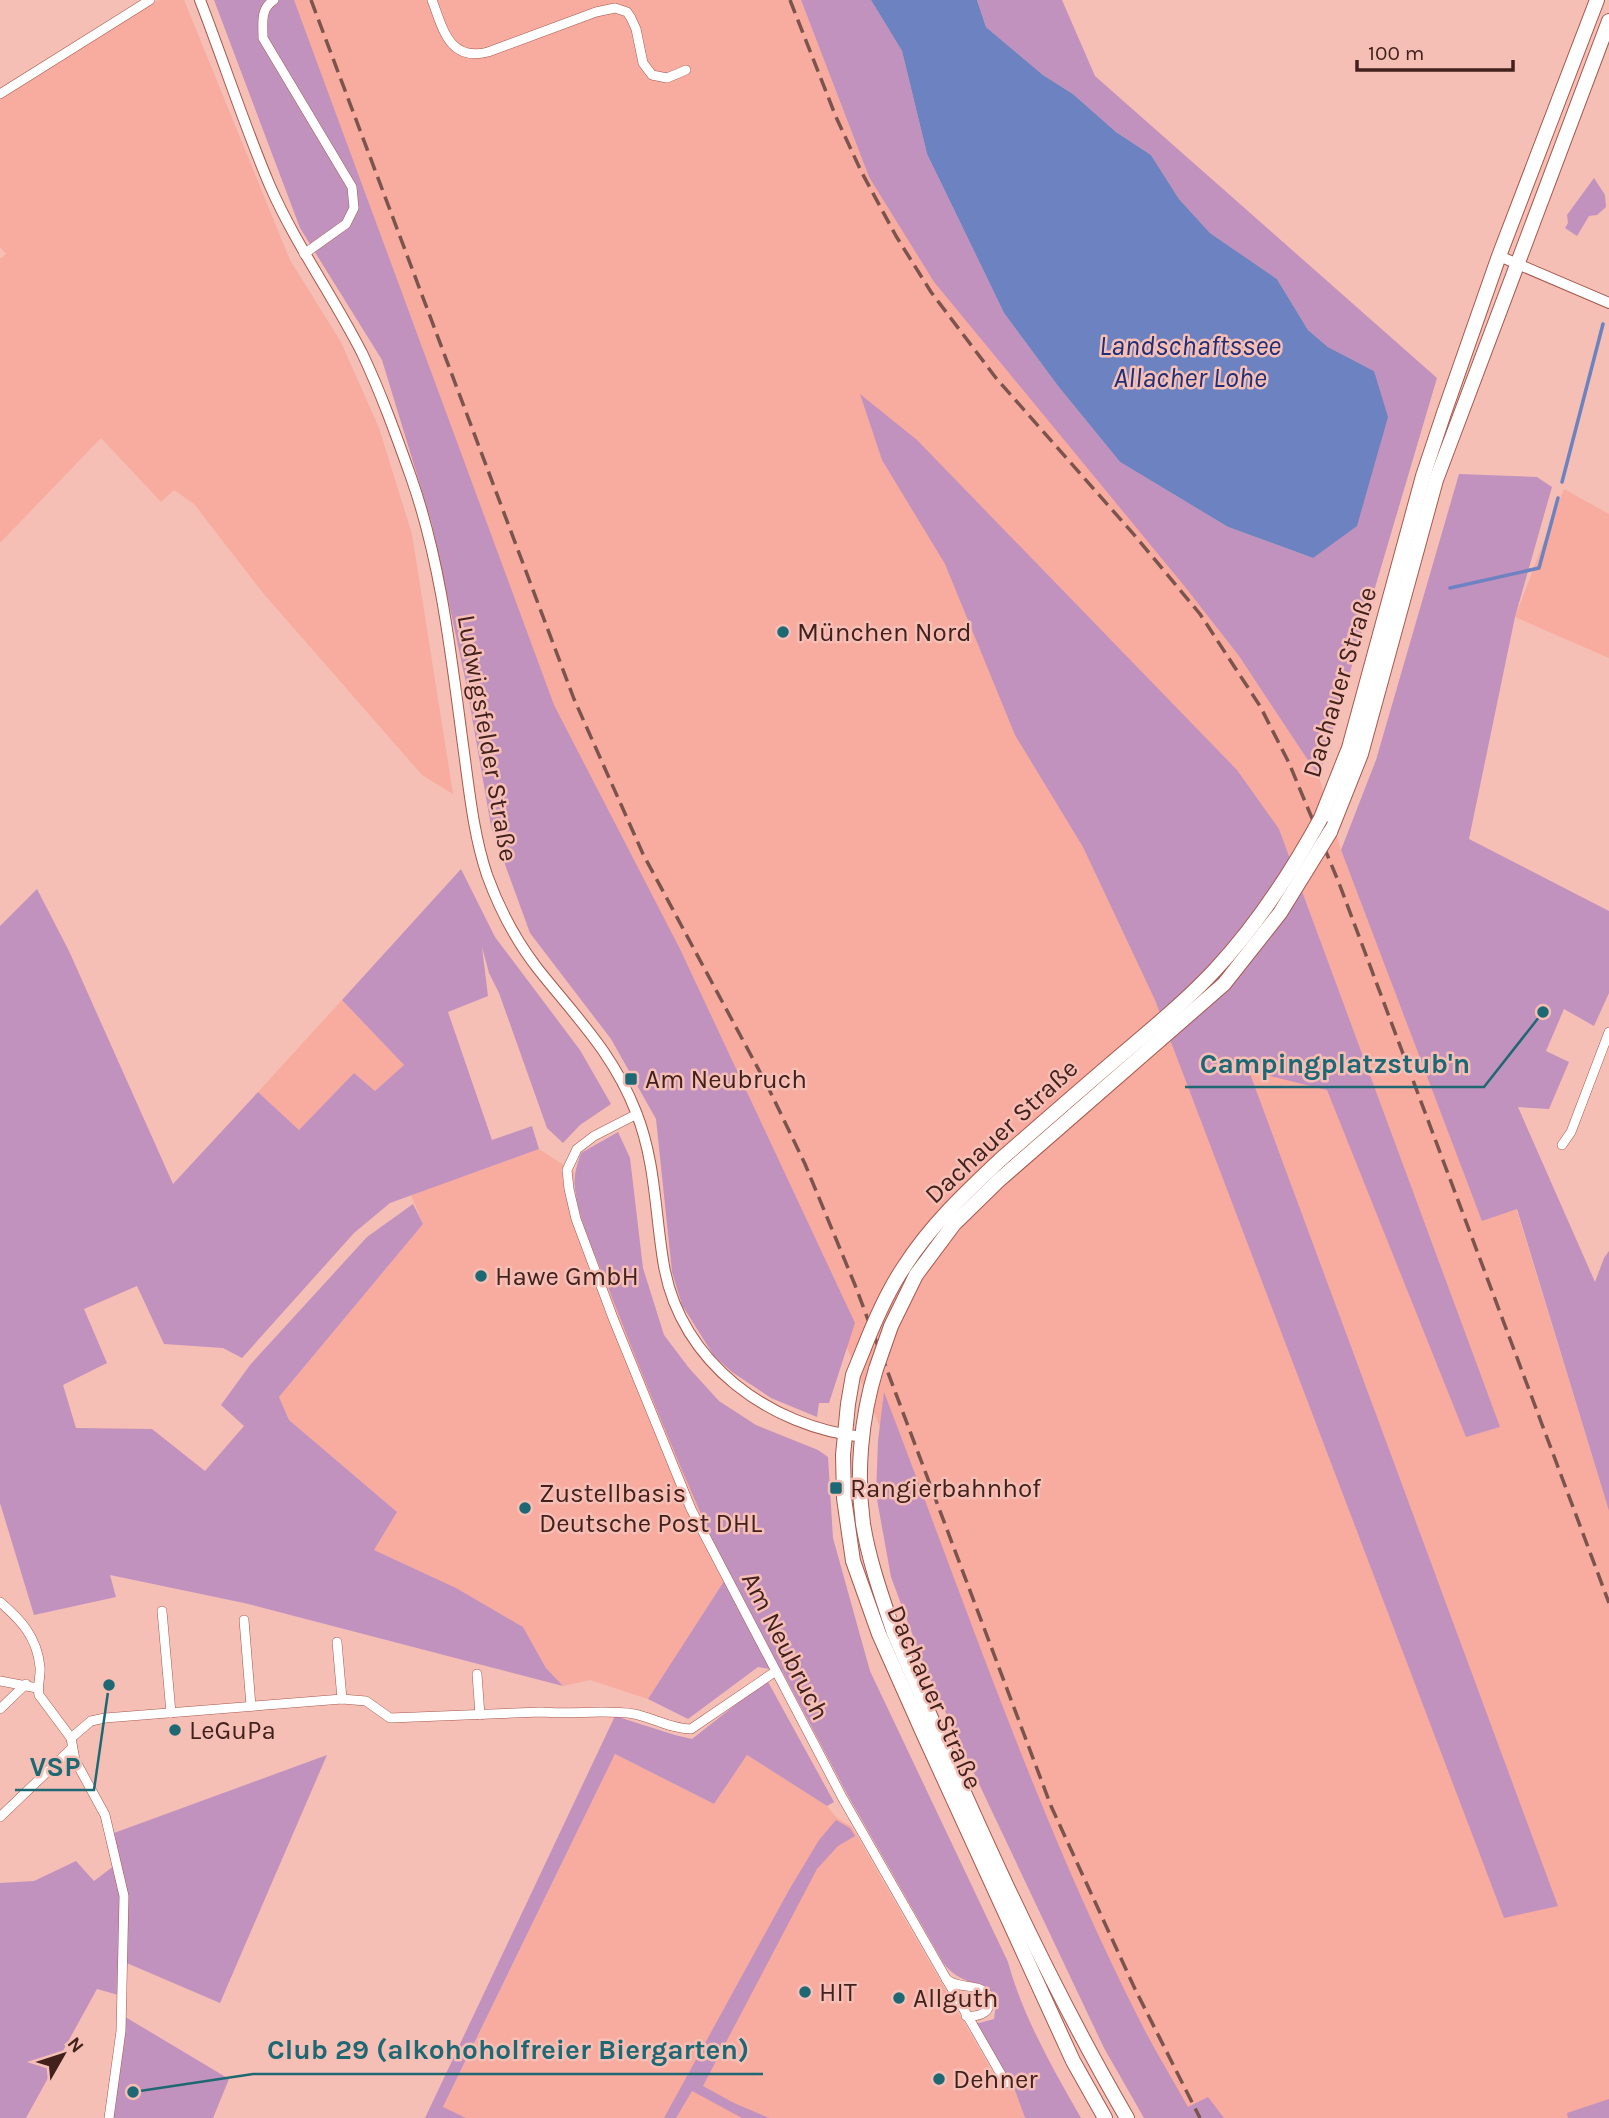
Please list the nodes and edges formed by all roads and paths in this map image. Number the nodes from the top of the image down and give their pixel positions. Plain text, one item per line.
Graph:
1 (150, 0) edge
2 (200, 0) edge
3 (274, 0) edge
4 (432, 0) edge
5 (1597, 0) edge
6 (1609, 20) edge
7 (687, 70) dead end
8 (0, 94) edge
9 (303, 254) junction
10 (1499, 256) junction
11 (1517, 264) junction
12 (1609, 303) edge
13 (1389, 632) junction
14 (1609, 1032) edge
15 (637, 1114) junction
16 (1562, 1145) dead end
17 (844, 1435) junction
18 (863, 1437) junction
19 (0, 1602) edge
20 (162, 1611) dead end
21 (244, 1620) dead end
22 (337, 1642) dead end
23 (776, 1671) junction
24 (477, 1674) dead end
25 (0, 1681) edge
26 (26, 1684) junction
27 (38, 1691) junction
28 (342, 1699) junction
29 (251, 1706) junction
30 (0, 1709) edge
31 (171, 1713) junction
32 (480, 1715) junction
33 (72, 1743) junction
34 (0, 1817) edge
35 (944, 1978) junction
36 (966, 2016) junction
37 (1006, 2083) dead end
38 (109, 2118) edge
39 (1105, 2118) edge
40 (1127, 2118) edge

1 - 8 street
2 - 9 street, Ludwigsfelder Straße
3 - 9 street
4 - 7 street
5 - 10 main road, Dachauer Straße
6 - 11 main road, Dachauer Straße
9 - 15 street, Ludwigsfelder Straße
10 - 11 street
10 - 13 main road, Dachauer Straße
11 - 12 street
11 - 13 main road, Dachauer Straße
13 - 17 main road, Dachauer Straße, bridge
13 - 18 main road, Dachauer Straße, bridge
14 - 16 street
15 - 17 street, Ludwigsfelder Straße
15 - 23 street, Am Neubruch
17 - 18 street, Ludwigsfelder Straße
17 - 39 main road, Dachauer Straße
18 - 40 main road, Dachauer Straße
19 - 27 street
20 - 31 street
21 - 29 street
22 - 28 street
23 - 32 street
23 - 35 street, Am Neubruch
24 - 32 street
25 - 26 street
26 - 27 street
26 - 30 street
27 - 33 street
28 - 29 street
28 - 32 street
29 - 31 street
31 - 33 street
33 - 34 street
33 - 38 street
35 - 36 street, Am Neubruch
35 - 36 street
36 - 37 street, Am Neubruch

